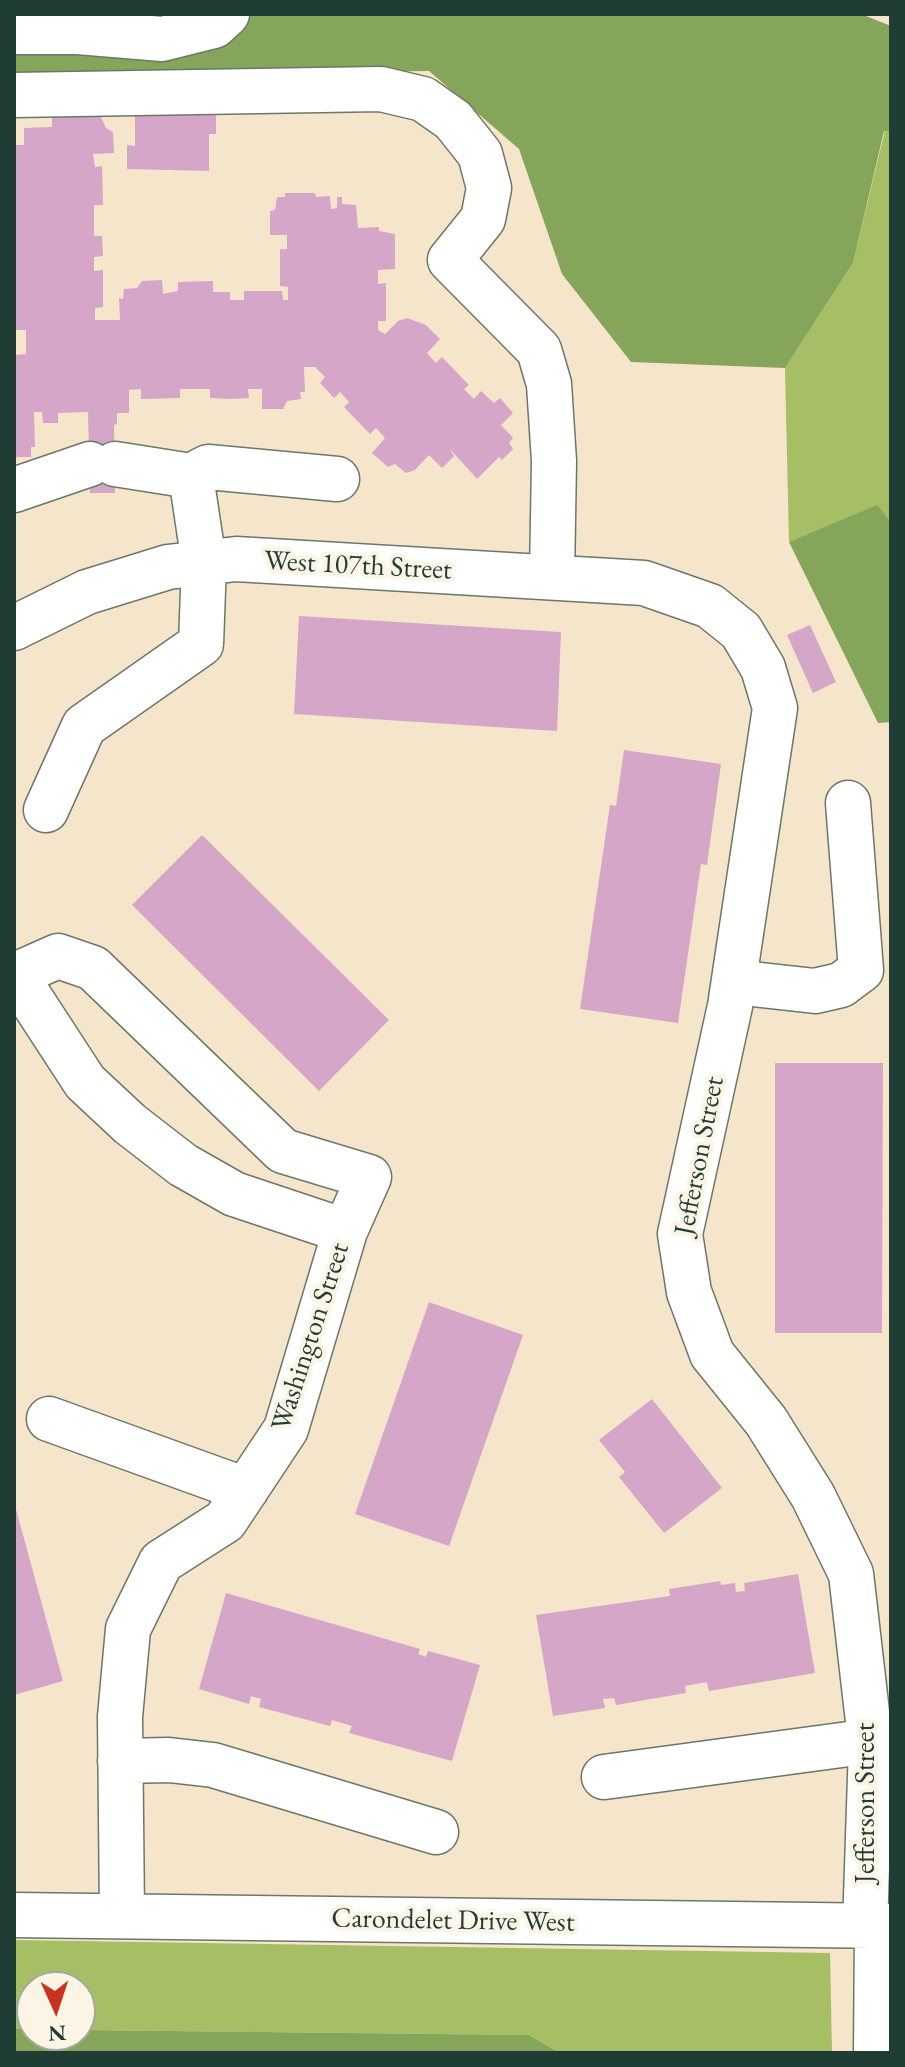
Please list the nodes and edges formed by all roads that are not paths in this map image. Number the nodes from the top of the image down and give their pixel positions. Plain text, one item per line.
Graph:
1 (227, 14) edge
2 (100, 24) edge
3 (14, 32) edge
4 (14, 95) edge
5 (191, 476) junction
6 (337, 479) dead end
7 (14, 490) edge
8 (204, 563) junction
9 (552, 577) junction
10 (710, 606) joint
11 (14, 628) edge
12 (848, 803) dead end
13 (46, 810) dead end
14 (15, 974) edge
15 (734, 982) junction
16 (345, 1231) junction
17 (49, 1419) dead end
18 (246, 1490) junction
19 (871, 1741) junction
20 (120, 1761) junction
21 (604, 1777) dead end
22 (436, 1832) dead end
23 (14, 1915) edge
24 (122, 1916) junction
25 (878, 1927) edge
26 (881, 2048) edge

1 - 2 street
2 - 3 street
4 - 9 street
5 - 6 street
5 - 7 street
5 - 8 street
8 - 9 street, West 107th Street
8 - 11 street, West 107th Street
8 - 13 street
9 - 10 street, West 107th Street
10 - 15 street, Jefferson Street
12 - 15 street
14 - 16 street, Washington Street
14 - 16 street
15 - 19 street, Jefferson Street
16 - 18 street, Washington Street
17 - 18 street
18 - 20 street, Washington Street
19 - 21 street
19 - 25 street, Jefferson Street
20 - 22 street
20 - 24 street, Washington Street
23 - 24 street, Carondelet Drive West
24 - 25 street, Carondelet Drive West
25 - 26 street, Jefferson Street

